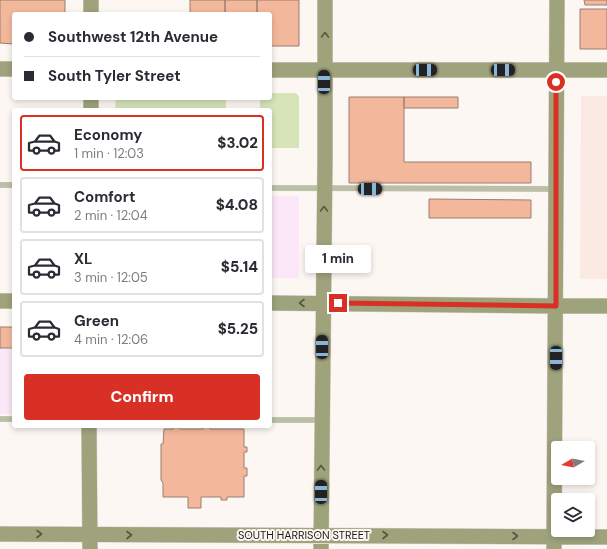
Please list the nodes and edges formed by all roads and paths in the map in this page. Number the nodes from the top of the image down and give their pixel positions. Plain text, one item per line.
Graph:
1 (91, 0) edge
2 (325, 0) edge
3 (557, 0) edge
4 (91, 12) edge
5 (0, 69) edge
6 (12, 69) edge
7 (272, 70) edge
8 (324, 70) junction
9 (556, 70) junction
10 (607, 70) edge
11 (0, 185) edge
12 (12, 185) edge
13 (272, 188) edge
14 (324, 189) junction
15 (556, 189) junction
16 (0, 301) edge
17 (12, 301) edge
18 (272, 303) edge
19 (323, 303) junction
20 (556, 306) junction
21 (607, 306) edge
22 (0, 419) edge
23 (12, 419) edge
24 (272, 420) edge
25 (322, 420) junction
26 (89, 428) edge
27 (0, 534) edge
28 (607, 537) edge
29 (90, 542) edge
30 (321, 542) edge
31 (554, 543) edge

1 - 4 street
8 -> 2 street
3 - 9 street
5 - 6 street
7 - 8 street
8 - 9 street
8 - 14 street
9 - 10 street
9 - 15 street
11 - 12 lane
13 - 14 lane
14 - 15 lane
19 -> 14 street
15 - 20 street
16 - 17 street
19 -> 18 street
19 - 20 street
19 - 25 street
20 - 21 street
20 - 31 street
22 - 23 lane
24 - 25 lane
30 -> 25 street
26 - 29 street
27 -> 29 street, SOUTH HARRISON STREET
28 - 31 street, SOUTH HARRISON STREET
29 -> 30 street, SOUTH HARRISON STREET
30 -> 31 street, SOUTH HARRISON STREET

